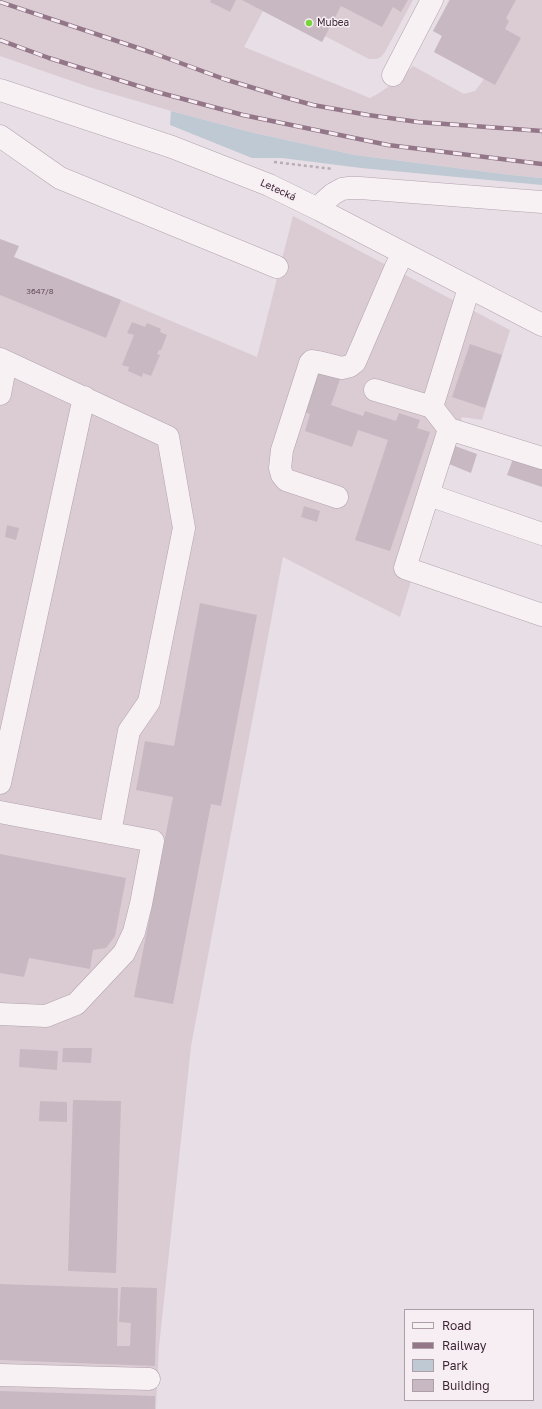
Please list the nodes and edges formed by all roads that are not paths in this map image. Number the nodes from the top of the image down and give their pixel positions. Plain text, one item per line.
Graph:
1 (432, 0) edge
2 (393, 74) dead end
3 (0, 90) edge
4 (0, 136) edge
5 (542, 202) edge
6 (320, 210) junction
7 (403, 253) junction
8 (277, 267) dead end
9 (469, 288) junction
10 (542, 326) edge
11 (3, 360) edge
12 (375, 390) dead end
13 (0, 394) edge
14 (84, 397) junction
15 (432, 407) junction
16 (449, 429) junction
17 (542, 458) edge
18 (429, 495) junction
19 (337, 497) dead end
20 (542, 534) edge
21 (542, 615) edge
22 (0, 783) edge
23 (0, 812) edge
24 (110, 833) junction
25 (0, 1014) edge
26 (0, 1375) edge
27 (150, 1379) dead end

1 - 2 street
3 - 6 street, Letecká
4 - 8 street
5 - 6 street
6 - 7 street, Letecká
7 - 9 street, Letecká
7 - 19 street
9 - 10 street, Letecká
9 - 15 street
11 - 13 street
11 - 14 street
12 - 15 street
14 - 22 street
14 - 24 street
15 - 16 street
16 - 17 street
16 - 18 street
18 - 20 street
18 - 21 street
23 - 24 street
24 - 25 street
26 - 27 street

